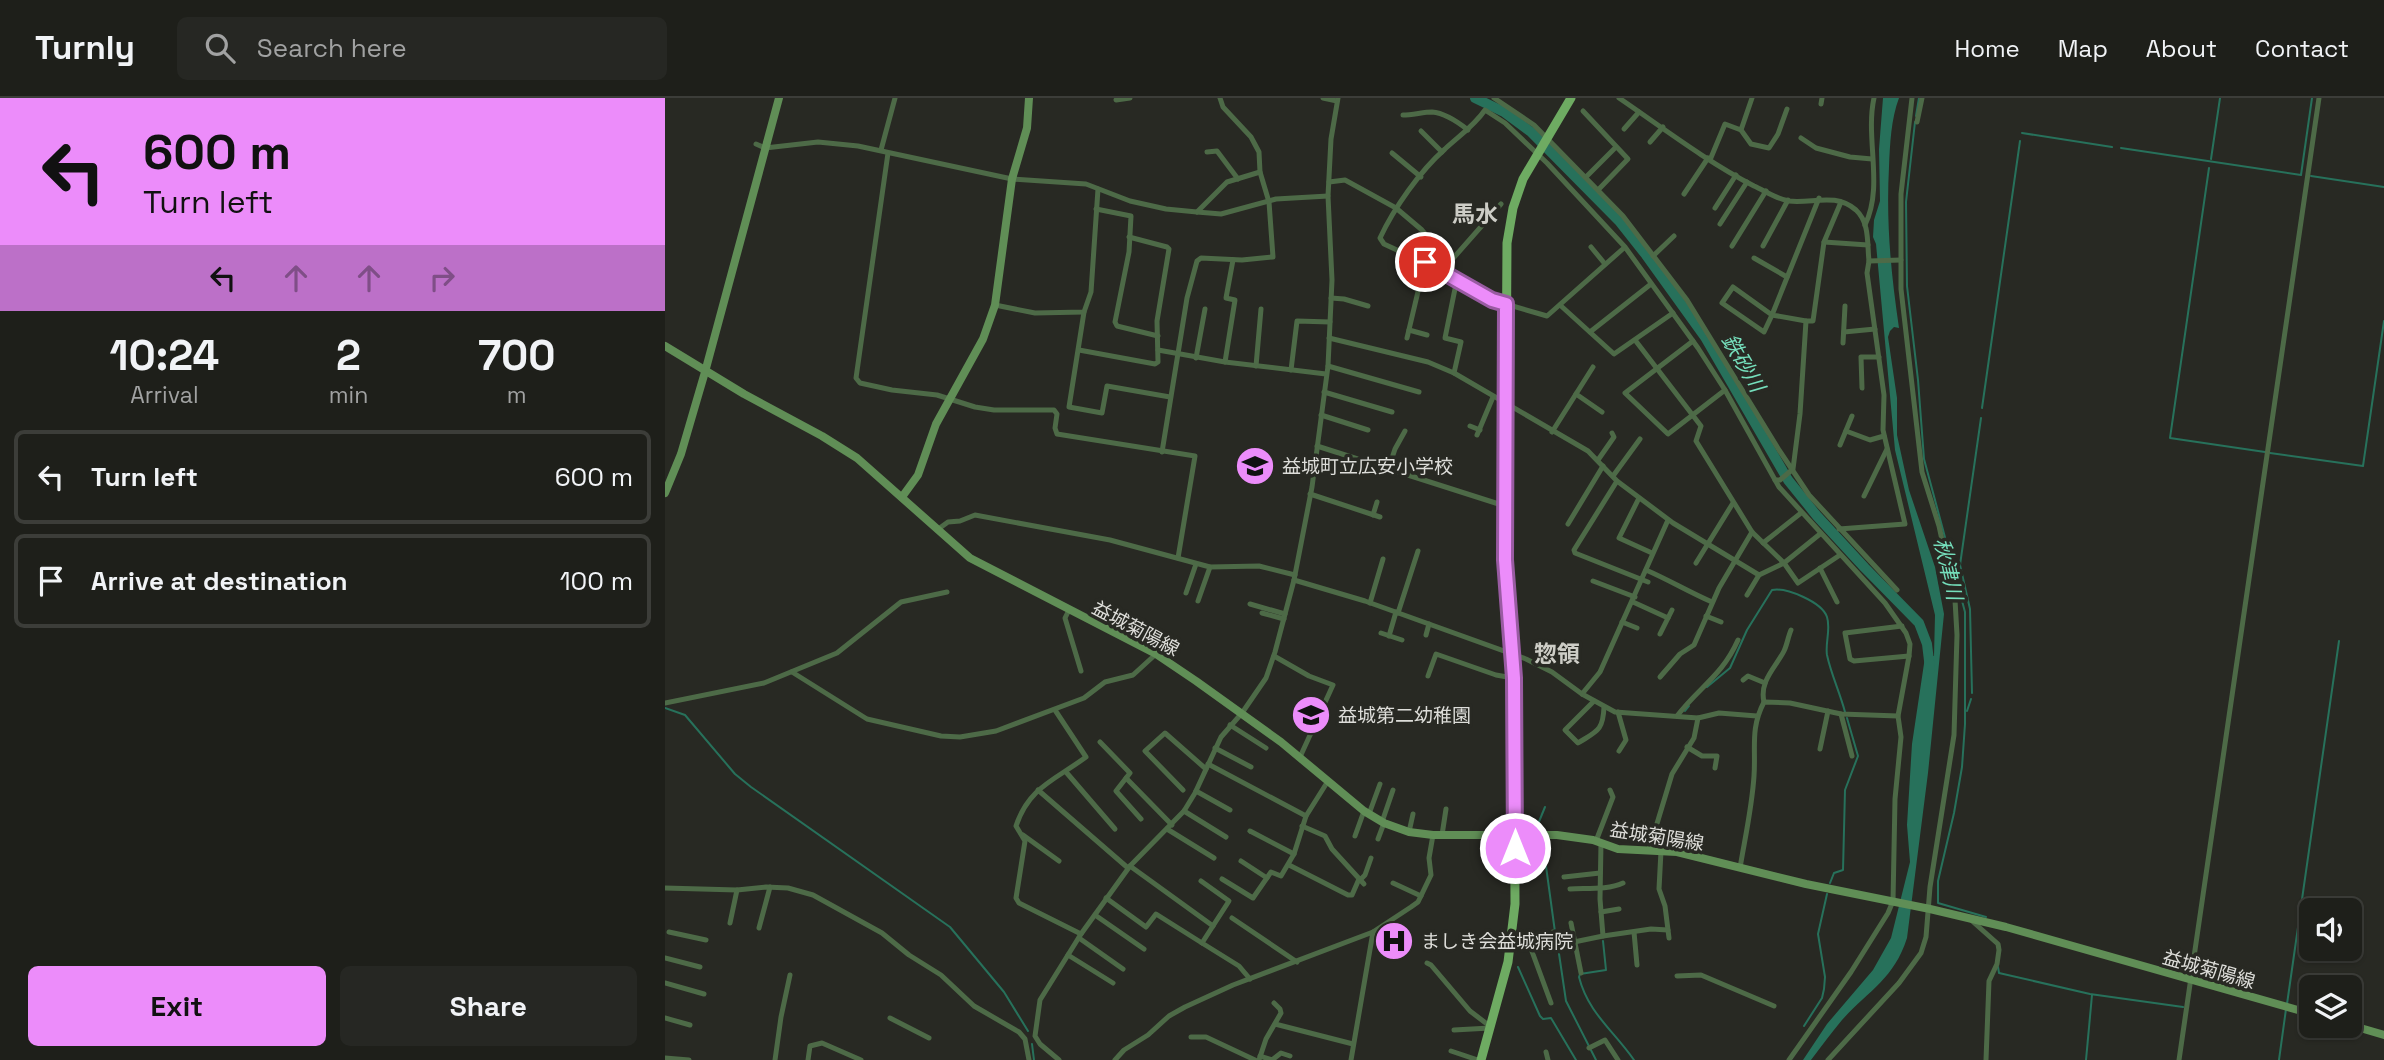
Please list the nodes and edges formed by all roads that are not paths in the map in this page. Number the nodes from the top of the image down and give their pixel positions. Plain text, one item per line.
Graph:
1 (779, 98) edge
2 (895, 98) edge
3 (1029, 98) edge
4 (1130, 98) edge
5 (1220, 98) edge
6 (1323, 98) edge
7 (1495, 98) edge
8 (1571, 98) edge
9 (1619, 98) edge
10 (1752, 98) edge
11 (1874, 98) edge
12 (1912, 98) edge
13 (1922, 98) edge
14 (2319, 98) edge
15 (1116, 100) dead end
16 (1338, 100) edge
17 (1787, 109) dead end
18 (1583, 111) dead end
19 (1639, 112) junction
20 (1403, 115) dead end
21 (1917, 122) dead end
22 (1663, 127) junction
23 (1624, 129) dead end
24 (1468, 130) junction
25 (1741, 130) junction
26 (1421, 131) dead end
27 (1801, 138) dead end
28 (1546, 139) junction
29 (1650, 142) dead end
30 (756, 144) dead end
31 (1616, 146) junction
32 (765, 148) junction
33 (884, 151) junction
34 (1207, 152) dead end
35 (1442, 152) junction
36 (1538, 152) junction
37 (1392, 153) dead end
38 (1709, 159) junction
39 (1872, 159) junction
40 (1260, 172) junction
41 (1736, 175) junction
42 (1420, 177) junction
43 (1586, 177) junction
44 (1012, 179) junction
45 (1238, 179) junction
46 (1329, 182) junction
47 (1747, 182) junction
48 (1098, 189) junction
49 (1598, 190) junction
50 (1766, 191) junction
51 (1683, 194) dead end
52 (1328, 196) junction
53 (1819, 198) junction
54 (1787, 200) junction
55 (1269, 202) junction
56 (1841, 202) junction
57 (1501, 204) dead end
58 (1396, 208) junction
59 (1715, 208) dead end
60 (1096, 209) junction
61 (1196, 212) junction
62 (1720, 224) dead end
63 (1865, 225) junction
64 (1674, 236) dead end
65 (1129, 237) junction
66 (1824, 242) junction
67 (1868, 245) junction
68 (1732, 246) dead end
69 (1763, 246) dead end
70 (1591, 247) dead end
71 (1625, 247) junction
72 (1653, 256) junction
73 (1454, 257) junction
74 (1755, 258) dead end
75 (1233, 260) junction
76 (1899, 260) junction
77 (1869, 261) junction
78 (1425, 262) junction
79 (1605, 264) junction
80 (1442, 271) junction
81 (1787, 277) junction
82 (1457, 279) junction
83 (1651, 284) junction
84 (1331, 298) junction
85 (1506, 304) junction
86 (995, 305) junction
87 (1560, 305) junction
88 (1368, 306) dead end
89 (1845, 306) dead end
90 (1205, 309) dead end
91 (1261, 309) dead end
92 (1084, 312) junction
93 (1672, 313) junction
94 (1772, 315) junction
95 (1806, 321) junction
96 (1330, 322) junction
97 (1409, 330) junction
98 (1875, 330) junction
99 (1590, 332) junction
100 (1844, 332) junction
101 (1427, 335) dead end
102 (1158, 336) junction
103 (1329, 338) junction
104 (1407, 338) dead end
105 (1635, 340) junction
106 (1693, 341) junction
107 (1843, 343) dead end
108 (665, 346) edge
109 (1079, 350) junction
110 (1159, 350) junction
111 (1178, 355) junction
112 (1879, 357) junction
113 (1196, 358) junction
114 (1225, 362) junction
115 (1256, 366) junction
116 (1328, 366) junction
117 (1594, 367) dead end
118 (1656, 367) junction
119 (1291, 370) junction
120 (705, 372) junction
121 (1454, 373) junction
122 (1922, 373) dead end
123 (1326, 374) junction
124 (1912, 374) junction
125 (1862, 388) dead end
126 (1725, 390) junction
127 (1324, 392) junction
128 (1419, 392) dead end
129 (1576, 394) junction
130 (1170, 397) junction
131 (1493, 397) junction
132 (949, 399) junction
133 (1506, 405) junction
134 (1392, 412) dead end
135 (1602, 412) dead end
136 (1692, 414) junction
137 (1321, 415) junction
138 (1852, 416) dead end
139 (1470, 426) dead end
140 (1369, 430) dead end
141 (1405, 430) dead end
142 (1846, 431) junction
143 (1552, 432) junction
144 (1612, 433) dead end
145 (1884, 436) junction
146 (1640, 439) dead end
147 (1317, 446) junction
148 (1840, 446) dead end
149 (1887, 449) junction
150 (1162, 452) junction
151 (1598, 460) junction
152 (1285, 464) dead end
153 (1603, 466) junction
154 (1314, 467) junction
155 (1388, 470) junction
156 (1792, 471) junction
157 (1615, 479) junction
158 (1777, 480) junction
159 (665, 493) edge
160 (1310, 494) junction
161 (1864, 496) dead end
162 (902, 497) junction
163 (1639, 498) junction
164 (1377, 502) dead end
165 (1733, 503) junction
166 (1505, 506) junction
167 (1801, 513) junction
168 (1668, 520) junction
169 (1569, 524) dead end
170 (1839, 528) junction
171 (937, 530) junction
172 (1752, 533) junction
173 (1820, 534) junction
174 (1763, 543) junction
175 (1707, 544) junction
176 (1418, 551) dead end
177 (1652, 553) junction
178 (1840, 555) junction
179 (1178, 558) junction
180 (1383, 559) dead end
181 (1735, 561) junction
182 (1696, 563) dead end
183 (1784, 563) junction
184 (1196, 564) junction
185 (1210, 567) junction
186 (1820, 568) junction
187 (1646, 570) junction
188 (1759, 575) junction
189 (1294, 578) junction
190 (1593, 580) dead end
191 (1646, 581) junction
192 (1897, 590) dead end
193 (947, 592) dead end
194 (1186, 593) dead end
195 (1747, 595) dead end
196 (1634, 600) junction
197 (1198, 601) dead end
198 (1712, 602) junction
199 (1837, 602) dead end
200 (1370, 603) junction
201 (1249, 604) dead end
202 (1069, 610) junction
203 (1672, 610) dead end
204 (1262, 612) dead end
205 (1397, 613) junction
206 (1706, 616) junction
207 (1284, 617) junction
208 (1668, 618) junction
209 (1622, 622) junction
210 (1721, 622) dead end
211 (1429, 624) junction
212 (1902, 626) junction
213 (1637, 628) dead end
214 (1791, 630) dead end
215 (1381, 633) dead end
216 (1660, 634) dead end
217 (1426, 635) dead end
218 (1389, 636) junction
219 (1402, 640) dead end
220 (1738, 640) dead end
221 (1156, 654) junction
222 (1513, 654) junction
223 (1274, 656) junction
224 (1909, 656) junction
225 (1081, 671) dead end
226 (792, 672) junction
227 (1428, 677) dead end
228 (1660, 677) dead end
229 (1514, 678) junction
230 (1743, 680) dead end
231 (1765, 683) junction
232 (1582, 694) junction
233 (1594, 701) junction
234 (1764, 702) junction
235 (665, 704) edge
236 (1604, 707) junction
237 (1055, 710) junction
238 (1829, 711) junction
239 (1618, 712) junction
240 (1242, 713) junction
241 (1841, 713) junction
242 (1677, 716) junction
243 (1757, 716) junction
244 (1898, 716) junction
245 (1698, 718) junction
246 (1230, 725) junction
247 (1100, 742) dead end
248 (1687, 747) junction
249 (1215, 748) junction
250 (1266, 748) dead end
251 (1820, 749) dead end
252 (1619, 751) dead end
253 (1851, 756) dead end
254 (1300, 757) junction
255 (1207, 766) junction
256 (1251, 767) dead end
257 (1716, 768) dead end
258 (1066, 772) junction
259 (1126, 778) junction
260 (1328, 781) junction
261 (1380, 785) dead end
262 (1038, 790) junction
263 (1182, 790) dead end
264 (1393, 790) dead end
265 (1610, 790) dead end
266 (1196, 791) junction
267 (1446, 809) dead end
268 (1230, 810) dead end
269 (1184, 811) junction
270 (1366, 812) junction
271 (1413, 814) dead end
272 (1306, 816) junction
273 (1141, 819) dead end
274 (1383, 823) junction
275 (1302, 826) junction
276 (1169, 827) junction
277 (1115, 829) dead end
278 (1018, 831) junction
279 (1250, 831) dead end
280 (1409, 832) junction
281 (1515, 834) junction
282 (1355, 835) dead end
283 (1438, 835) junction
284 (1226, 837) dead end
285 (1378, 839) dead end
286 (1599, 842) junction
287 (1649, 850) junction
288 (1661, 851) junction
289 (1294, 853) junction
290 (1214, 858) dead end
291 (1371, 858) dead end
292 (1059, 861) dead end
293 (1241, 861) dead end
294 (1289, 864) junction
295 (1129, 867) junction
296 (1740, 868) junction
297 (1600, 873) junction
298 (1564, 877) dead end
299 (1267, 878) junction
300 (1222, 879) dead end
301 (1201, 881) dead end
302 (1361, 881) junction
303 (1394, 883) dead end
304 (1623, 883) dead end
305 (771, 887) junction
306 (1601, 887) junction
307 (665, 888) edge
308 (1570, 889) dead end
309 (737, 890) junction
310 (1421, 896) junction
311 (1106, 898) junction
312 (1893, 901) junction
313 (1926, 908) junction
314 (1619, 909) dead end
315 (1601, 912) junction
316 (1095, 915) junction
317 (1232, 918) dead end
318 (1969, 918) junction
319 (730, 922) dead end
320 (1571, 923) dead end
321 (1213, 926) junction
322 (759, 928) dead end
323 (1668, 930) junction
324 (669, 932) dead end
325 (1373, 932) junction
326 (1553, 932) dead end
327 (1634, 932) junction
328 (1080, 936) junction
329 (1603, 936) junction
330 (1669, 937) dead end
331 (706, 940) dead end
332 (1576, 940) junction
333 (1512, 941) junction
334 (1202, 943) junction
335 (1531, 946) junction
336 (1555, 946) junction
337 (1145, 949) dead end
338 (1068, 955) junction
339 (665, 958) edge
340 (1297, 962) junction
341 (1427, 963) dead end
342 (1637, 965) dead end
343 (700, 967) dead end
344 (1123, 969) dead end
345 (1581, 973) dead end
346 (790, 975) dead end
347 (1677, 976) dead end
348 (1249, 979) junction
349 (2192, 981) junction
350 (665, 983) edge
351 (1114, 983) dead end
352 (705, 994) dead end
353 (1274, 1003) dead end
354 (1551, 1003) dead end
355 (1774, 1006) dead end
356 (2299, 1010) edge
357 (665, 1018) edge
358 (890, 1018) dead end
359 (1275, 1024) junction
360 (690, 1025) dead end
361 (1491, 1027) junction
362 (2362, 1029) edge
363 (1454, 1030) dead end
364 (2384, 1035) edge
365 (1035, 1036) junction
366 (1191, 1037) dead end
367 (929, 1038) dead end
368 (1025, 1039) junction
369 (1353, 1044) junction
370 (1589, 1048) dead end
371 (1451, 1051) dead end
372 (1546, 1052) dead end
373 (1290, 1056) dead end
374 (665, 1058) edge
375 (1258, 1059) edge
376 (689, 1060) edge
377 (775, 1060) edge
378 (808, 1060) edge
379 (861, 1060) edge
380 (1029, 1060) edge
381 (1059, 1060) edge
382 (1115, 1060) edge
383 (1351, 1060) edge
384 (1480, 1060) edge
385 (1548, 1060) edge
386 (1618, 1060) edge
387 (1789, 1060) edge
388 (1828, 1060) edge
389 (1986, 1060) edge
390 (2179, 1060) edge

1 - 32 main road
2 - 33 street
3 - 44 main road
4 - 15 street
5 - 40 street
6 - 16 street
7 - 28 street
8 - 28 main road
9 - 19 street
10 - 25 street
11 - 39 street
12 - 76 street
13 - 21 street
14 - 349 street
16 - 46 street
17 - 25 street
18 - 31 street
19 - 22 street
19 - 23 street
20 - 24 street
22 - 29 street
22 - 38 street
24 - 35 street
24 - 36 street
25 - 38 street
26 - 35 street
27 - 39 street
28 - 36 main road
28 - 43 street
30 - 32 street
31 - 43 street
31 - 49 street
32 - 33 street
32 - 120 main road
33 - 44 street
33 - 132 street
34 - 45 street
35 - 42 street
36 - 71 street
36 - 85 main road
37 - 42 street
38 - 41 street
38 - 51 street
39 - 63 street
40 - 45 street
40 - 55 street
41 - 47 street
41 - 59 street
42 - 58 street
43 - 49 street
44 - 48 street
44 - 86 main road
45 - 61 street
46 - 52 street
46 - 58 street
47 - 50 street
47 - 62 street
48 - 60 street
48 - 61 street
49 - 72 street
50 - 54 street
50 - 68 street
52 - 55 street
52 - 84 street
53 - 54 street
53 - 56 street
53 - 81 street
54 - 69 street
55 - 61 street
55 - 75 street
56 - 63 street
56 - 66 street
57 - 73 street
58 - 73 street
58 - 78 street
60 - 65 street
60 - 92 street
63 - 67 street
64 - 72 street
65 - 102 street
65 - 102 street
66 - 67 street
66 - 95 street
67 - 77 street
70 - 79 street
71 - 79 street
71 - 83 street
72 - 156 street
73 - 80 street
74 - 81 street
75 - 111 street
75 - 114 street
76 - 77 street
76 - 124 street
77 - 98 street
78 - 80 street
78 - 97 street
79 - 87 street
80 - 82 street
81 - 94 street
82 - 85 street
82 - 121 street
83 - 93 street
83 - 99 street
84 - 88 street
84 - 96 street
85 - 87 street
85 - 133 main road
86 - 92 street
86 - 132 main road
87 - 99 street
89 - 100 street
90 - 113 street
91 - 115 street
92 - 109 street
93 - 105 street
93 - 106 street
94 - 94 street
94 - 95 street
95 - 156 street
96 - 103 street
96 - 119 street
97 - 101 street
97 - 104 street
98 - 100 street
98 - 112 street
99 - 105 street
100 - 107 street
102 - 110 street
103 - 116 street
103 - 121 street
105 - 118 street
106 - 118 street
106 - 126 street
108 - 120 main road, 益城菊陽線
109 - 110 street
109 - 130 street
110 - 111 street
111 - 113 street
111 - 130 street
112 - 125 street
112 - 145 street
113 - 114 street
114 - 115 street
115 - 119 street
116 - 123 street
116 - 128 street
117 - 129 street
118 - 136 street
118 - 136 street
119 - 123 street
120 - 159 main road
120 - 162 main road, 益城菊陽線
121 - 131 street
122 - 124 street
123 - 127 street
124 - 313 street
126 - 136 street
126 - 158 street
127 - 134 street
127 - 137 street
129 - 135 street
129 - 143 street
130 - 150 street
131 - 133 street
131 - 139 street
132 - 150 street
132 - 162 main road
133 - 143 street
133 - 166 main road
136 - 165 street
137 - 140 street
137 - 147 street
138 - 142 street
141 - 155 street
142 - 145 street
142 - 148 street
143 - 151 street
144 - 151 street
145 - 149 street
146 - 157 street
147 - 154 street
147 - 155 street
149 - 161 street
149 - 170 street
150 - 179 street
151 - 153 street
152 - 154 street
153 - 157 street
153 - 169 street
154 - 160 street
155 - 166 street
156 - 158 street
156 - 170 street
157 - 163 street
157 - 191 street
158 - 167 street
160 - 164 street
160 - 189 street
162 - 171 main road, 益城菊陽線
163 - 168 street
163 - 177 street
165 - 172 street
165 - 175 street
166 - 222 main road
167 - 173 street
167 - 174 street
168 - 175 street
168 - 177 street
170 - 192 street
171 - 179 street
171 - 202 main road, 益城菊陽線
172 - 174 street
172 - 181 street
173 - 178 street
173 - 183 street
174 - 183 street
175 - 181 street
175 - 182 street
176 - 205 street
177 - 187 street
178 - 186 street
178 - 212 street
179 - 184 street
180 - 200 street
181 - 188 street
181 - 198 street
183 - 186 street
183 - 188 street
184 - 185 street
184 - 194 street
185 - 189 street
185 - 197 street
186 - 199 street
187 - 191 street
187 - 198 street
188 - 195 street
189 - 200 street
189 - 207 street
190 - 196 street
191 - 196 street
193 - 226 street
196 - 208 street
196 - 209 street
198 - 206 street
200 - 205 street
201 - 207 street
202 - 221 main road, 益城菊陽線
202 - 225 street
203 - 208 street
204 - 207 street
205 - 211 street
205 - 218 street
206 - 210 street
206 - 228 street
207 - 223 street
208 - 216 street
209 - 213 street
209 - 232 street
211 - 217 street
211 - 222 street
212 - 224 street
212 - 224 street
214 - 231 street
215 - 218 street
218 - 219 street
220 - 242 street
221 - 237 street
221 - 240 main road, 益城菊陽線
222 - 229 main road
222 - 232 street
223 - 240 street
223 - 254 street
224 - 244 street
226 - 235 street
226 - 237 street
227 - 229 street
229 - 281 main road
230 - 231 street
231 - 234 street
232 - 233 street
233 - 236 street
233 - 236 street
234 - 238 street
234 - 243 street
236 - 239 street
237 - 258 street
238 - 241 street
238 - 251 street
239 - 242 street
239 - 252 street
240 - 246 street
240 - 254 main road, 益城菊陽線
241 - 244 street
241 - 253 street
242 - 245 street
243 - 245 street
243 - 296 street
244 - 312 street
245 - 248 street
246 - 249 street
246 - 250 street
247 - 259 street
248 - 257 street
248 - 287 street
249 - 255 street
249 - 256 street
254 - 260 main road, 益城菊陽線
255 - 263 street
255 - 266 street
255 - 272 street
258 - 262 street
258 - 277 street
259 - 273 street
259 - 276 street
260 - 270 main road, 益城菊陽線
260 - 272 street
261 - 270 street
262 - 278 street
262 - 295 street
264 - 274 street
265 - 286 street
266 - 268 street
266 - 269 street
267 - 283 street
269 - 276 street
269 - 284 street
270 - 274 main road, 益城菊陽線
270 - 282 street
271 - 280 street
272 - 275 street
274 - 280 main road, 益城菊陽線
274 - 285 street
275 - 289 street
275 - 302 street
276 - 290 street
276 - 295 street
278 - 292 street
278 - 328 street
279 - 289 street
280 - 283 main road, 益城菊陽線
281 - 283 main road, 益城菊陽線
281 - 286 main road, 益城菊陽線
281 - 333 main road
283 - 310 street
286 - 287 main road, 益城菊陽線
286 - 297 street
287 - 288 main road, 益城菊陽線
288 - 296 main road, 益城菊陽線
288 - 323 street
289 - 294 street
291 - 302 street
293 - 299 street
294 - 299 street
294 - 302 street
295 - 311 street
295 - 321 street
296 - 312 main road, 益城菊陽線
297 - 298 street
297 - 306 street
299 - 300 street
301 - 321 street
303 - 310 street
304 - 306 street
305 - 309 street
305 - 322 street
305 - 368 street
306 - 308 street
306 - 315 street
307 - 309 street
309 - 319 street
310 - 325 street
311 - 316 street
311 - 334 street
312 - 313 main road, 益城菊陽線
312 - 387 street
313 - 318 main road, 益城菊陽線
313 - 388 street
314 - 315 street
315 - 329 street
316 - 328 street
316 - 337 street
317 - 340 street
318 - 349 main road, 益城菊陽線
318 - 389 street
320 - 332 street
321 - 334 street
323 - 327 street
323 - 330 street
324 - 331 street
325 - 340 street
325 - 369 street
326 - 336 street
327 - 329 street
327 - 342 street
328 - 338 street
328 - 344 street
329 - 332 street
332 - 336 street
332 - 345 street
333 - 335 street
333 - 361 main road
334 - 348 street
335 - 336 street
335 - 354 street
338 - 351 street
338 - 365 street
339 - 343 street
340 - 348 street
341 - 361 street
346 - 377 street
347 - 355 street
348 - 382 street
349 - 356 main road, 益城菊陽線
349 - 390 street
350 - 352 street
353 - 359 street
357 - 360 street
358 - 367 street
359 - 369 street
359 - 375 street
361 - 363 street
361 - 384 main road
362 - 364 main road
365 - 368 street
365 - 381 street
366 - 375 street
368 - 380 street
369 - 383 street
370 - 386 street
371 - 384 street
372 - 385 street
373 - 375 street
374 - 376 street
378 - 379 street

